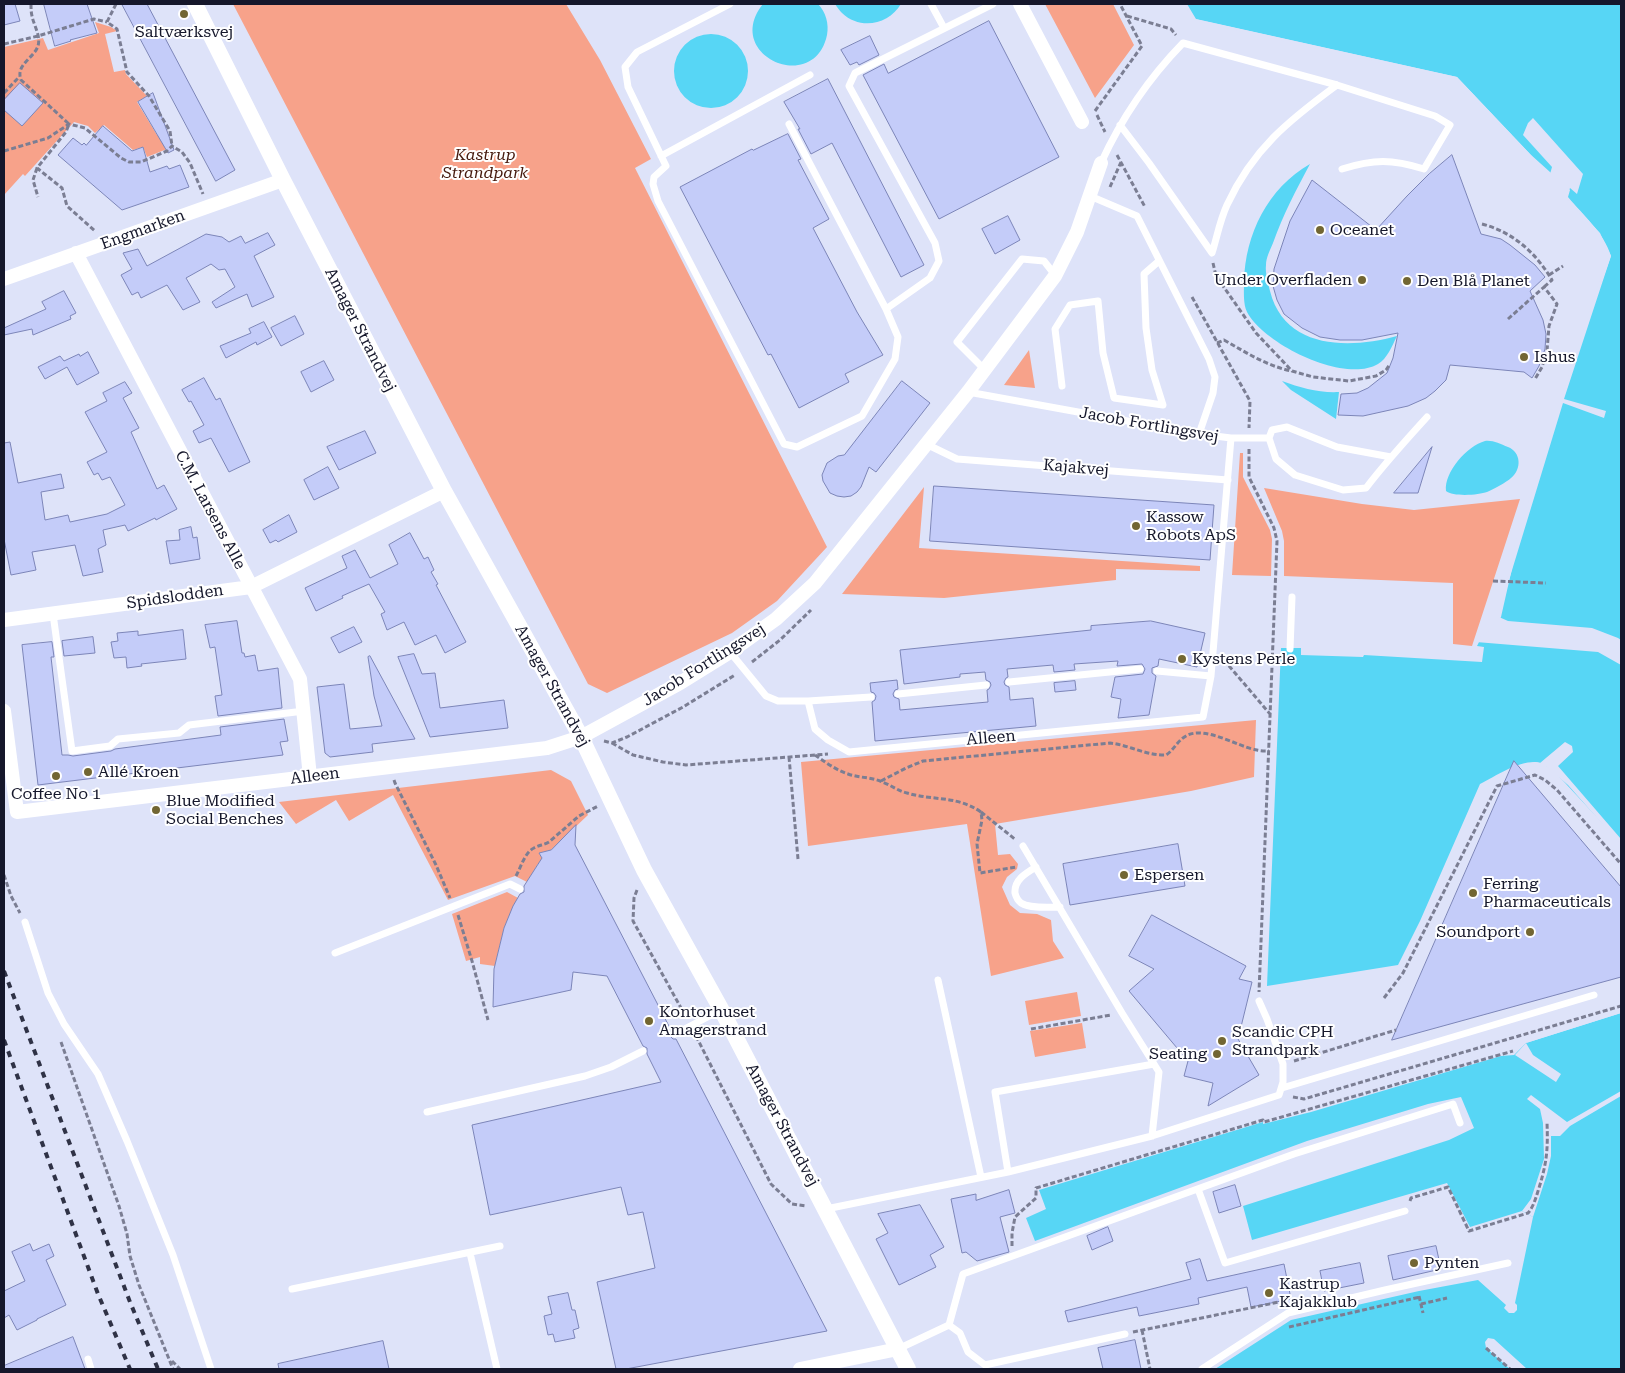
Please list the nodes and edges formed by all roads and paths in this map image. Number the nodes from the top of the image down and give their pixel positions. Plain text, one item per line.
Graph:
1 (32, 4) edge
2 (116, 4) edge
3 (196, 4) edge
4 (730, 4) edge
5 (930, 4) edge
6 (993, 4) edge
7 (1020, 4) edge
8 (1120, 4) edge
9 (1126, 16) junction
10 (107, 22) junction
11 (944, 28) junction
12 (38, 36) junction
13 (1183, 43) junction
14 (4, 44) edge
15 (810, 75) dead end
16 (19, 77) junction
17 (1337, 85) junction
18 (4, 93) edge
19 (1095, 111) dead end
20 (1082, 122) dead end
21 (69, 124) junction
22 (789, 124) dead end
23 (1120, 125) junction
24 (172, 146) junction
25 (4, 151) edge
26 (661, 156) junction
27 (1101, 164) joint
28 (37, 168) junction
29 (1342, 169) dead end
30 (283, 180) junction
31 (1090, 196) junction
32 (38, 197) dead end
33 (209, 206) junction
34 (1482, 224) dead end
35 (104, 244) junction
36 (76, 253) junction
37 (1212, 253) junction
38 (1159, 261) junction
39 (1563, 266) dead end
40 (1055, 276) junction
41 (1549, 276) junction
42 (4, 280) edge
43 (1544, 287) junction
44 (886, 309) junction
45 (1508, 319) dead end
46 (1217, 343) dead end
47 (1390, 364) dead end
48 (984, 370) junction
49 (1292, 371) junction
50 (1535, 379) dead end
51 (1062, 386) dead end
52 (968, 392) junction
53 (1427, 417) dead end
54 (1199, 434) junction
55 (1231, 438) junction
56 (1269, 438) junction
57 (926, 444) junction
58 (1391, 457) junction
59 (1228, 480) junction
60 (444, 491) junction
61 (1493, 581) dead end
62 (1546, 583) dead end
63 (251, 588) junction
64 (1292, 597) dead end
65 (53, 614) junction
66 (4, 620) edge
67 (1213, 648) junction
68 (1290, 649) dead end
69 (730, 652) junction
70 (1140, 669) dead end
71 (1157, 671) dead end
72 (1211, 676) junction
73 (1008, 682) dead end
74 (986, 685) dead end
75 (898, 694) dead end
76 (871, 697) dead end
77 (808, 701) junction
78 (4, 711) edge
79 (304, 711) junction
80 (1270, 714) dead end
81 (1203, 717) joint
82 (581, 738) junction
83 (612, 743) dead end
84 (1269, 751) dead end
85 (849, 752) junction
86 (814, 755) junction
87 (790, 757) junction
88 (392, 767) junction
89 (310, 776) junction
90 (881, 781) junction
91 (611, 800) junction
92 (981, 812) junction
93 (1023, 846) joint
94 (798, 859) dead end
95 (1621, 864) edge
96 (1035, 865) junction
97 (644, 870) junction
98 (4, 875) edge
99 (510, 884) junction
100 (520, 888) dead end
101 (9, 891) junction
102 (4, 892) edge
103 (454, 906) junction
104 (1060, 907) junction
105 (25, 922) joint
106 (335, 953) dead end
107 (938, 980) dead end
108 (1594, 995) dead end
109 (1384, 998) dead end
110 (1259, 1001) dead end
111 (1621, 1006) edge
112 (721, 1009) junction
113 (1122, 1013) junction
114 (488, 1020) dead end
115 (691, 1026) junction
116 (1031, 1029) dead end
117 (1396, 1030) dead end
118 (675, 1034) dead end
119 (60, 1039) dead end
120 (643, 1051) dead end
121 (1513, 1051) dead end
122 (1154, 1064) junction
123 (1283, 1064) junction
124 (1280, 1091) junction
125 (427, 1112) dead end
126 (1547, 1122) dead end
127 (1460, 1123) dead end
128 (1152, 1136) junction
129 (1008, 1172) junction
130 (981, 1178) junction
131 (1198, 1189) junction
132 (826, 1209) junction
133 (1405, 1211) joint
134 (500, 1246) dead end
135 (470, 1253) junction
136 (1012, 1256) junction
137 (1508, 1263) dead end
138 (292, 1289) dead end
139 (1418, 1291) dead end
140 (1420, 1297) junction
141 (1447, 1298) dead end
142 (1421, 1304) junction
143 (1423, 1313) dead end
144 (949, 1325) junction
145 (1142, 1330) dead end
146 (1282, 1332) dead end
147 (1125, 1334) dead end
148 (1486, 1348) dead end
149 (898, 1349) junction
150 (170, 1358) junction
151 (88, 1359) dead end
152 (91, 1369) edge
153 (177, 1369) edge
154 (211, 1369) edge
155 (497, 1369) edge
156 (800, 1369) edge
157 (908, 1369) edge
158 (1150, 1369) edge
159 (1202, 1369) edge
160 (1510, 1369) edge

1 - 12 path
2 - 10 path
3 - 30 street, Amager Strandvej
4 - 26 lane
5 - 11 lane
6 - 11 lane
7 - 20 street
8 - 9 path
9 - 13 path
9 - 19 path
10 - 12 path
10 - 24 path
11 - 44 lane
12 - 14 path
12 - 16 path
13 - 17 lane
13 - 23 lane
15 - 26 lane
16 - 18 path
16 - 21 path
17 - 29 lane
17 - 37 lane
21 - 24 path
21 - 25 path
21 - 28 path
22 - 44 lane
23 - 27 lane
23 - 37 lane
24 - 33 path
26 - 44 lane
27 - 31 street, Jacob Fortlingsvej
28 - 32 path
28 - 35 path
30 - 33 street, Engmarken
30 - 60 street, Amager Strandvej
31 - 38 lane
31 - 40 street, Jacob Fortlingsvej
33 - 35 street, Engmarken
34 - 41 path
35 - 36 street, Engmarken
36 - 42 street, Engmarken
36 - 63 street, C.M. Larsens Alle
37 - 49 path
38 - 51 lane
38 - 54 lane
39 - 41 path
40 - 48 street, Jacob Fortlingsvej
40 - 48 lane
41 - 43 path
43 - 45 path
43 - 50 path
46 - 49 path
47 - 49 path
48 - 52 street, Jacob Fortlingsvej
52 - 54 lane, Jacob Fortlingsvej
52 - 57 street, Jacob Fortlingsvej
53 - 58 lane
54 - 55 lane, Jacob Fortlingsvej
55 - 56 lane
55 - 59 lane, Jacob Fortlingsvej
56 - 58 lane
56 - 58 lane
57 - 59 lane, Kajakvej
57 - 69 street, Jacob Fortlingsvej
59 - 67 lane, Jacob Fortlingsvej
60 - 63 street, Spidslodden
60 - 82 street, Amager Strandvej
61 - 62 path
63 - 65 street, Spidslodden
63 - 79 street, C.M. Larsens Alle
64 - 68 lane
65 - 66 street, Spidslodden
65 - 79 lane
67 - 72 lane, Jacob Fortlingsvej
67 - 80 path
69 - 77 lane
69 - 82 street, Jacob Fortlingsvej
70 - 73 lane
71 - 72 lane
72 - 81 lane, Jacob Fortlingsvej
74 - 75 lane
76 - 77 lane
77 - 85 lane
78 - 89 street, Alleen
79 - 89 street, C.M. Larsens Alle
81 - 85 lane, Alleen
82 - 88 street, Alleen
82 - 91 street, Amager Strandvej
83 - 87 path
84 - 90 path
85 - 86 path
86 - 87 path
86 - 90 path
87 - 94 path
88 - 89 street, Alleen
88 - 103 path
90 - 92 path
91 - 97 street, Amager Strandvej
91 - 99 path
92 - 93 path
92 - 96 path
93 - 96 lane
95 - 109 path
96 - 104 lane
96 - 104 lane
97 - 112 street, Amager Strandvej
97 - 115 path
98 - 101 path
99 - 100 lane
99 - 103 lane
101 - 102 path
101 - 105 path
103 - 106 lane
103 - 114 path
104 - 113 lane
105 - 154 lane
107 - 130 lane
108 - 124 lane
110 - 123 lane
111 - 124 path
112 - 115 lane
112 - 132 street, Amager Strandvej
113 - 116 path
113 - 122 lane
115 - 118 lane
115 - 132 path
117 - 123 path
119 - 150 path
120 - 125 lane
121 - 136 path
122 - 128 lane
122 - 129 lane
123 - 124 lane
124 - 128 lane
126 - 133 path
127 - 131 lane
128 - 129 lane
129 - 130 lane
130 - 132 lane
131 - 133 lane
131 - 136 lane
132 - 149 street, Amager Strandvej
134 - 135 lane
135 - 138 lane
135 - 155 lane
136 - 144 lane
137 - 159 lane
139 - 140 path
140 - 142 path
140 - 146 path
141 - 142 path
142 - 143 path
144 - 147 lane
144 - 149 lane
145 - 158 path
148 - 160 path
149 - 156 street
149 - 157 street, Amager Strandvej
150 - 153 path
150 - 153 path
151 - 152 lane

